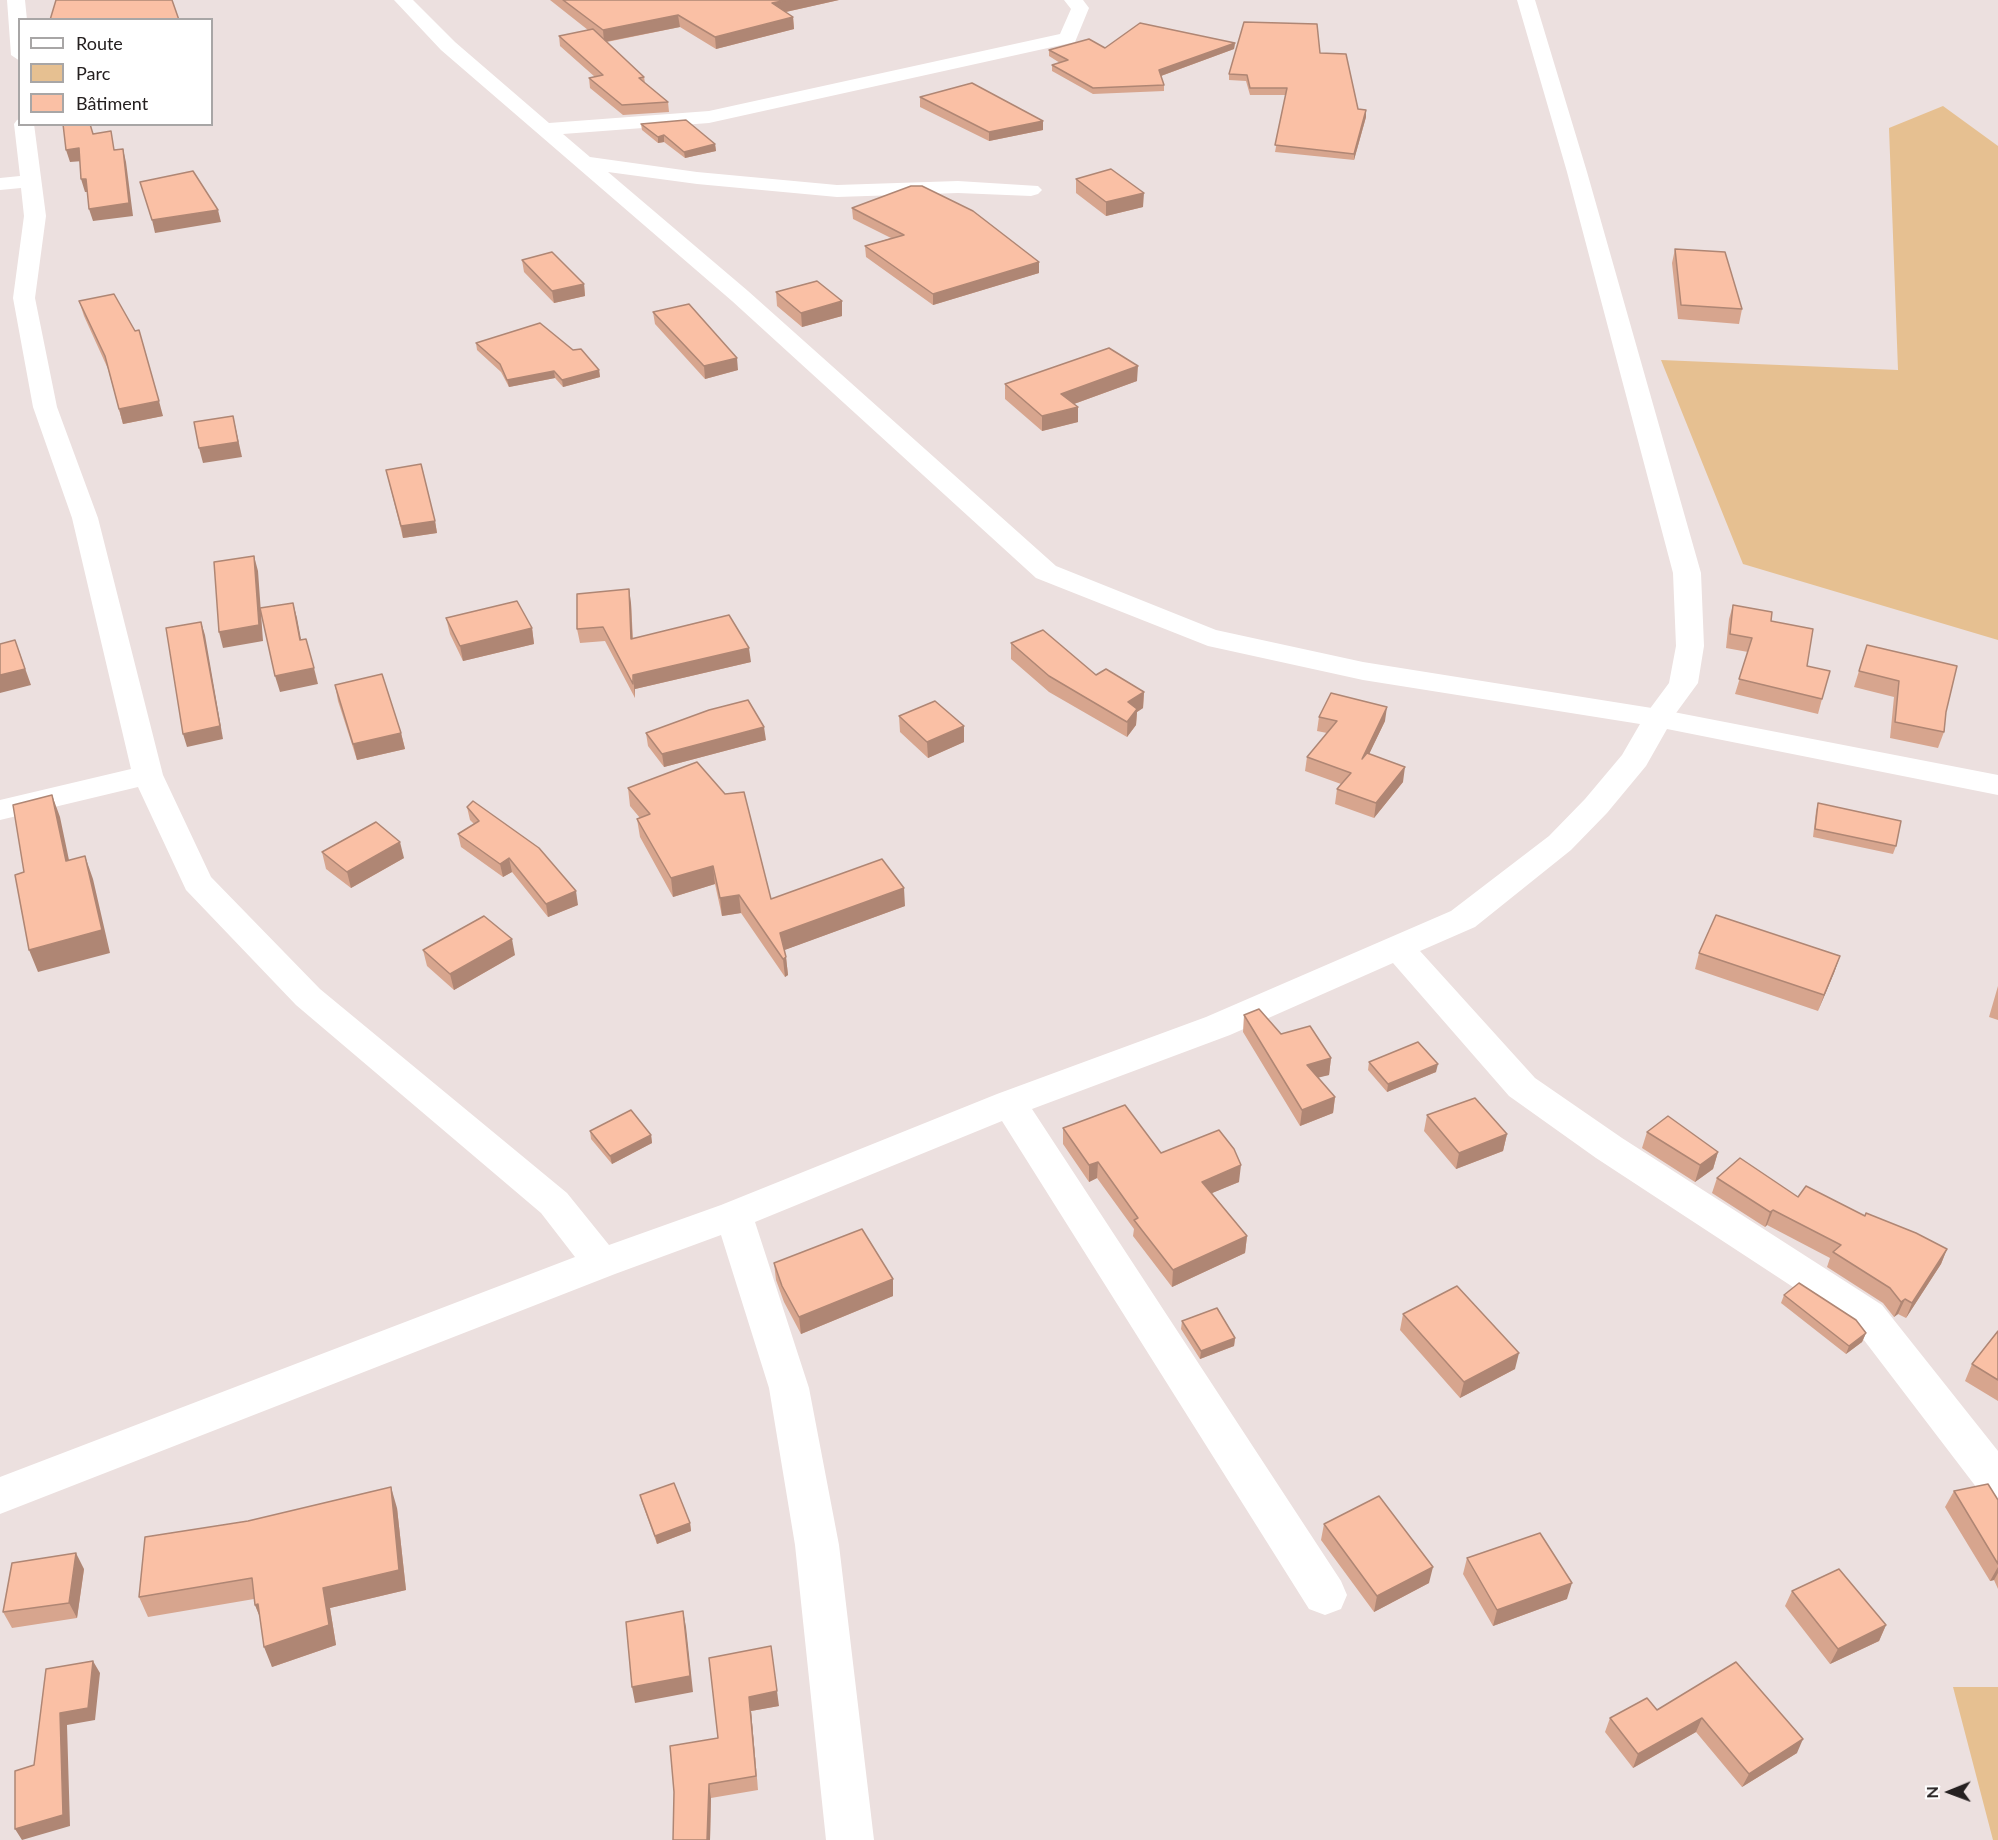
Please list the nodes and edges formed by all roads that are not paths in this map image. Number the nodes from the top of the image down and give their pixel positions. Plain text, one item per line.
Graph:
1 (16, 0) edge
2 (403, 0) edge
3 (1073, 0) edge
4 (1526, 0) edge
5 (18, 28) edge
6 (24, 126) edge
7 (544, 129) junction
8 (581, 162) junction
9 (29, 181) junction
10 (0, 184) edge
11 (1031, 190) dead end
12 (1658, 717) junction
13 (148, 775) junction
14 (1998, 785) edge
15 (0, 810) edge
16 (1399, 948) junction
17 (1010, 1103) junction
18 (734, 1215) junction
19 (601, 1263) junction
20 (1998, 1483) edge
21 (0, 1496) edge
22 (1325, 1595) dead end
23 (850, 1840) edge

1 - 5 street
2 - 7 street
3 - 7 street
4 - 12 street
6 - 9 street
7 - 8 street
8 - 11 street
8 - 12 street
9 - 10 street
9 - 13 street
12 - 14 street
12 - 16 street
13 - 15 street
13 - 19 street
16 - 17 street
16 - 20 street
17 - 18 street
17 - 22 street
18 - 19 street
18 - 23 street
19 - 21 street

